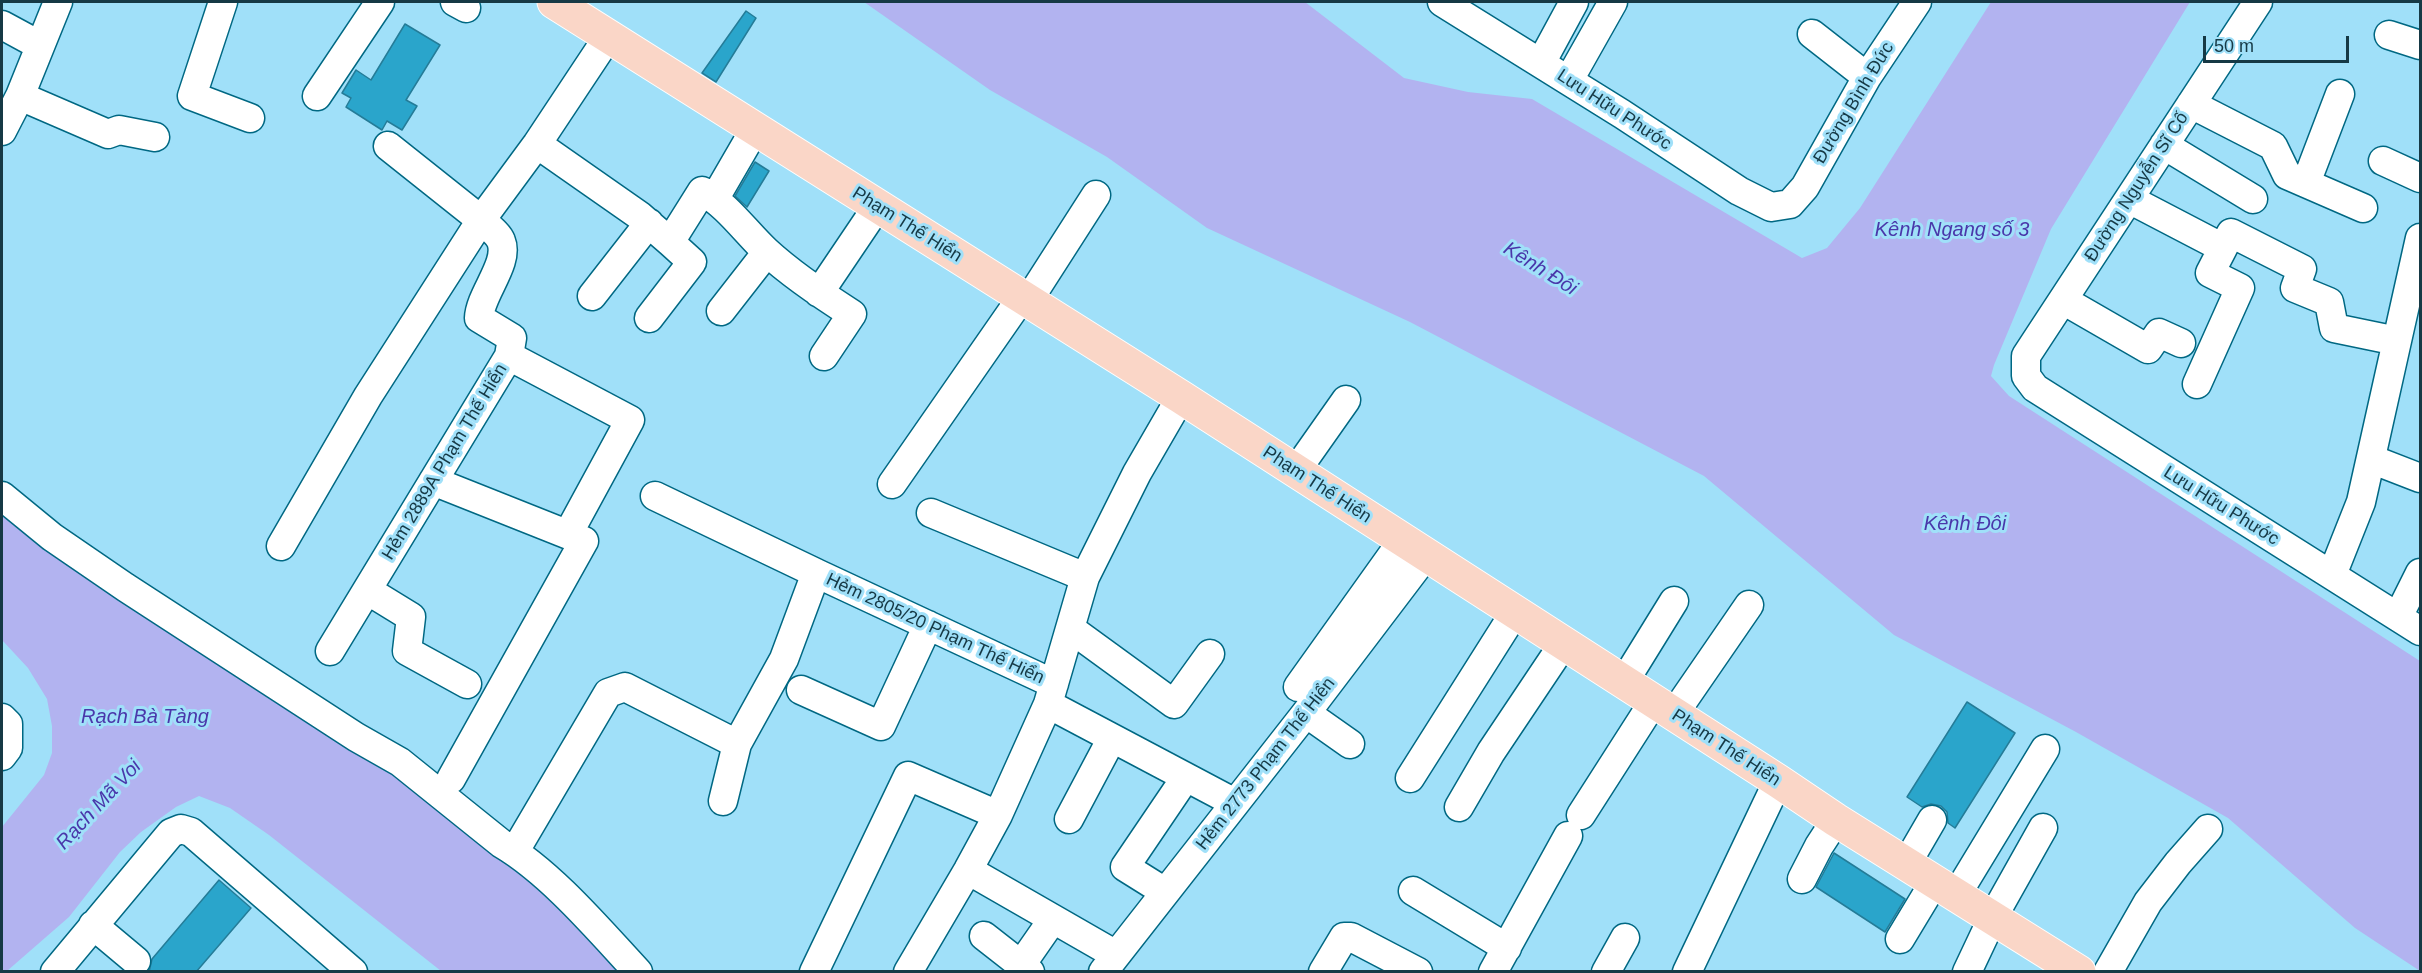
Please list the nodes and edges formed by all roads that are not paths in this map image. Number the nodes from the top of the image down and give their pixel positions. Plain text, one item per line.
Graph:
1 (58, 2) edge
2 (223, 2) edge
3 (381, 2) edge
4 (554, 2) edge
5 (1574, 2) edge
6 (1613, 2) edge
7 (1917, 2) edge
8 (2258, 2) edge
9 (1456, 5) edge
10 (2, 25) edge
11 (1812, 34) dead end
12 (2389, 35) dead end
13 (608, 37) junction
14 (39, 45) junction
15 (2421, 45) edge
16 (1541, 63) junction
17 (1868, 77) junction
18 (1569, 80) junction
19 (2340, 94) dead end
20 (20, 96) junction
21 (317, 96) dead end
22 (2191, 104) junction
23 (250, 118) dead end
24 (755, 129) junction
25 (2, 131) edge
26 (155, 137) dead end
27 (537, 144) junction
28 (388, 146) dead end
29 (2164, 146) junction
30 (2383, 161) dead end
31 (2421, 178) edge
32 (2306, 183) junction
33 (1096, 195) dead end
34 (715, 198) junction
35 (2129, 199) junction
36 (2253, 199) dead end
37 (1790, 204) joint
38 (877, 207) junction
39 (2363, 208) dead end
40 (481, 220) junction
41 (649, 223) junction
42 (2421, 238) edge
43 (670, 242) junction
44 (2223, 248) junction
45 (767, 252) junction
46 (819, 292) junction
47 (2414, 295) edge
48 (592, 296) dead end
49 (1025, 299) junction
50 (2063, 300) junction
51 (721, 311) dead end
52 (648, 318) dead end
53 (2397, 341) junction
54 (2181, 343) dead end
55 (509, 356) junction
56 (824, 356) dead end
57 (2026, 376) joint
58 (2197, 384) dead end
59 (1181, 397) junction
60 (1346, 400) dead end
61 (2371, 459) junction
62 (1296, 471) junction
63 (2421, 478) edge
64 (433, 481) junction
65 (892, 484) dead end
66 (2, 496) edge
67 (656, 496) dead end
68 (931, 513) dead end
69 (568, 534) junction
70 (281, 546) dead end
71 (1415, 548) junction
72 (816, 573) junction
73 (2421, 573) edge
74 (2332, 575) junction
75 (1085, 577) junction
76 (367, 590) junction
77 (1674, 601) dead end
78 (1749, 605) dead end
79 (1515, 612) junction
80 (2409, 624) edge
81 (928, 625) junction
82 (1071, 629) junction
83 (1563, 643) junction
84 (330, 651) dead end
85 (1210, 654) dead end
86 (1624, 682) junction
87 (467, 684) dead end
88 (801, 690) dead end
89 (1051, 694) junction
90 (1302, 700) junction
91 (1664, 708) junction
92 (2, 718) edge
93 (1112, 738) junction
94 (737, 744) junction
95 (1350, 744) dead end
96 (2044, 749) dead end
97 (2, 756) edge
98 (1186, 777) junction
99 (1410, 778) dead end
100 (451, 779) dead end
101 (1778, 781) junction
102 (723, 801) dead end
103 (1235, 803) junction
104 (1459, 807) dead end
105 (998, 815) junction
106 (1069, 819) dead end
107 (1836, 820) junction
108 (1932, 820) dead end
109 (2043, 828) dead end
110 (2208, 829) dead end
111 (515, 851) junction
112 (1907, 863) junction
113 (969, 870) junction
114 (1802, 879) dead end
115 (1946, 887) junction
116 (1413, 891) dead end
117 (1165, 892) junction
118 (1993, 917) junction
119 (1053, 919) junction
120 (93, 925) junction
121 (984, 936) dead end
122 (1625, 938) dead end
123 (1900, 939) dead end
124 (1500, 960) edge
125 (136, 962) dead end
126 (1375, 962) edge
127 (1109, 963) edge
128 (918, 968) edge
129 (1026, 968) edge
130 (55, 972) edge
131 (353, 972) edge
132 (638, 972) edge
133 (814, 972) edge
134 (1323, 972) edge
135 (1418, 972) edge
136 (1606, 972) edge
137 (1687, 972) edge
138 (1966, 972) edge
139 (2079, 972) edge
140 (2108, 972) edge

1 - 14 street
2 - 23 street
3 - 21 street
4 - 13 main road, Phạm Thế Hiển
5 - 16 street
6 - 18 street
7 - 17 street, Đường Bình Đức
8 - 22 street, Đường Nguyễn Sĩ Cố
9 - 16 street, Lưu Hữu Phước
10 - 14 street
11 - 17 street
12 - 15 street
13 - 24 main road, Phạm Thế Hiển
13 - 27 street
14 - 20 street
16 - 18 street, Lưu Hữu Phước
17 - 37 street, Đường Bình Đức
18 - 37 street, Lưu Hữu Phước
19 - 32 street
20 - 25 street
20 - 26 street
22 - 29 street, Đường Nguyễn Sĩ Cố
22 - 32 street
24 - 34 street
24 - 38 main road, Phạm Thế Hiển
27 - 40 street
27 - 41 street
28 - 40 street
29 - 35 street, Đường Nguyễn Sĩ Cố
29 - 36 street
30 - 31 street
32 - 39 street
33 - 49 street
34 - 43 street
34 - 45 street
35 - 44 street
35 - 50 street, Đường Nguyễn Sĩ Cố
38 - 46 street
38 - 49 main road, Phạm Thế Hiển
40 - 55 street, Hẻm 2889A Phạm Thế Hiển
40 - 70 street
41 - 43 street
41 - 48 street
42 - 47 street
43 - 52 street
44 - 53 street
44 - 58 street
45 - 46 street
45 - 51 street
46 - 56 street
47 - 53 street
49 - 59 main road, Phạm Thế Hiển
49 - 65 street
50 - 54 street
50 - 57 street, Đường Nguyễn Sĩ Cố
53 - 61 street
55 - 64 street, Hẻm 2889A Phạm Thế Hiển
55 - 69 street
57 - 74 street, Lưu Hữu Phước
59 - 62 main road, Phạm Thế Hiển
59 - 75 street
60 - 62 street
61 - 63 street
61 - 74 street
62 - 71 main road, Phạm Thế Hiển
64 - 69 street
64 - 76 street, Hẻm 2889A Phạm Thế Hiển
66 - 111 street
67 - 72 street, Hẻm 2805/20 Phạm Thế Hiển
68 - 75 street
69 - 100 street
71 - 79 main road, Phạm Thế Hiển
71 - 90 street, Hẻm 2773 Phạm Thế Hiển
72 - 81 street, Hẻm 2805/20 Phạm Thế Hiển
72 - 94 street, Hẻm 2805/20 Phạm Thế Hiển
73 - 80 street
74 - 80 street, Lưu Hữu Phước
75 - 82 street
76 - 84 street, Hẻm 2889A Phạm Thế Hiển
76 - 87 street
77 - 86 street
78 - 91 street
79 - 83 main road, Phạm Thế Hiển
79 - 99 street
81 - 88 street
81 - 89 street, Hẻm 2805/20 Phạm Thế Hiển
82 - 85 street
82 - 89 street
83 - 86 main road, Phạm Thế Hiển
83 - 104 street
86 - 91 main road, Phạm Thế Hiển
89 - 93 street, Hẻm 2805/20 Phạm Thế Hiển
89 - 105 street
90 - 95 street
90 - 103 street, Hẻm 2773 Phạm Thế Hiển
91 - 101 main road, Phạm Thế Hiển
91 - 124 street
92 - 97 street
93 - 98 street, Hẻm 2805/20 Phạm Thế Hiển
93 - 106 street
94 - 102 street, Hẻm 2805/20 Phạm Thế Hiển
94 - 111 street
96 - 115 street
98 - 103 street, Hẻm 2805/20 Phạm Thế Hiển
98 - 117 street
101 - 107 main road, Phạm Thế Hiển
101 - 137 street
103 - 117 street, Hẻm 2773 Phạm Thế Hiển
105 - 113 street
105 - 133 street
107 - 112 main road, Phạm Thế Hiển
107 - 114 street
108 - 112 street
109 - 118 street
110 - 140 street
111 - 132 street
112 - 115 main road, Phạm Thế Hiển
113 - 119 street
113 - 128 street
115 - 118 main road, Phạm Thế Hiển
115 - 123 street
116 - 124 street
117 - 127 street, Hẻm 2773 Phạm Thế Hiển
118 - 138 street
118 - 139 main road, Phạm Thế Hiển
119 - 127 street
119 - 129 street
120 - 125 street
120 - 130 street
120 - 131 street
121 - 129 street
122 - 136 street
126 - 134 street
126 - 135 street

